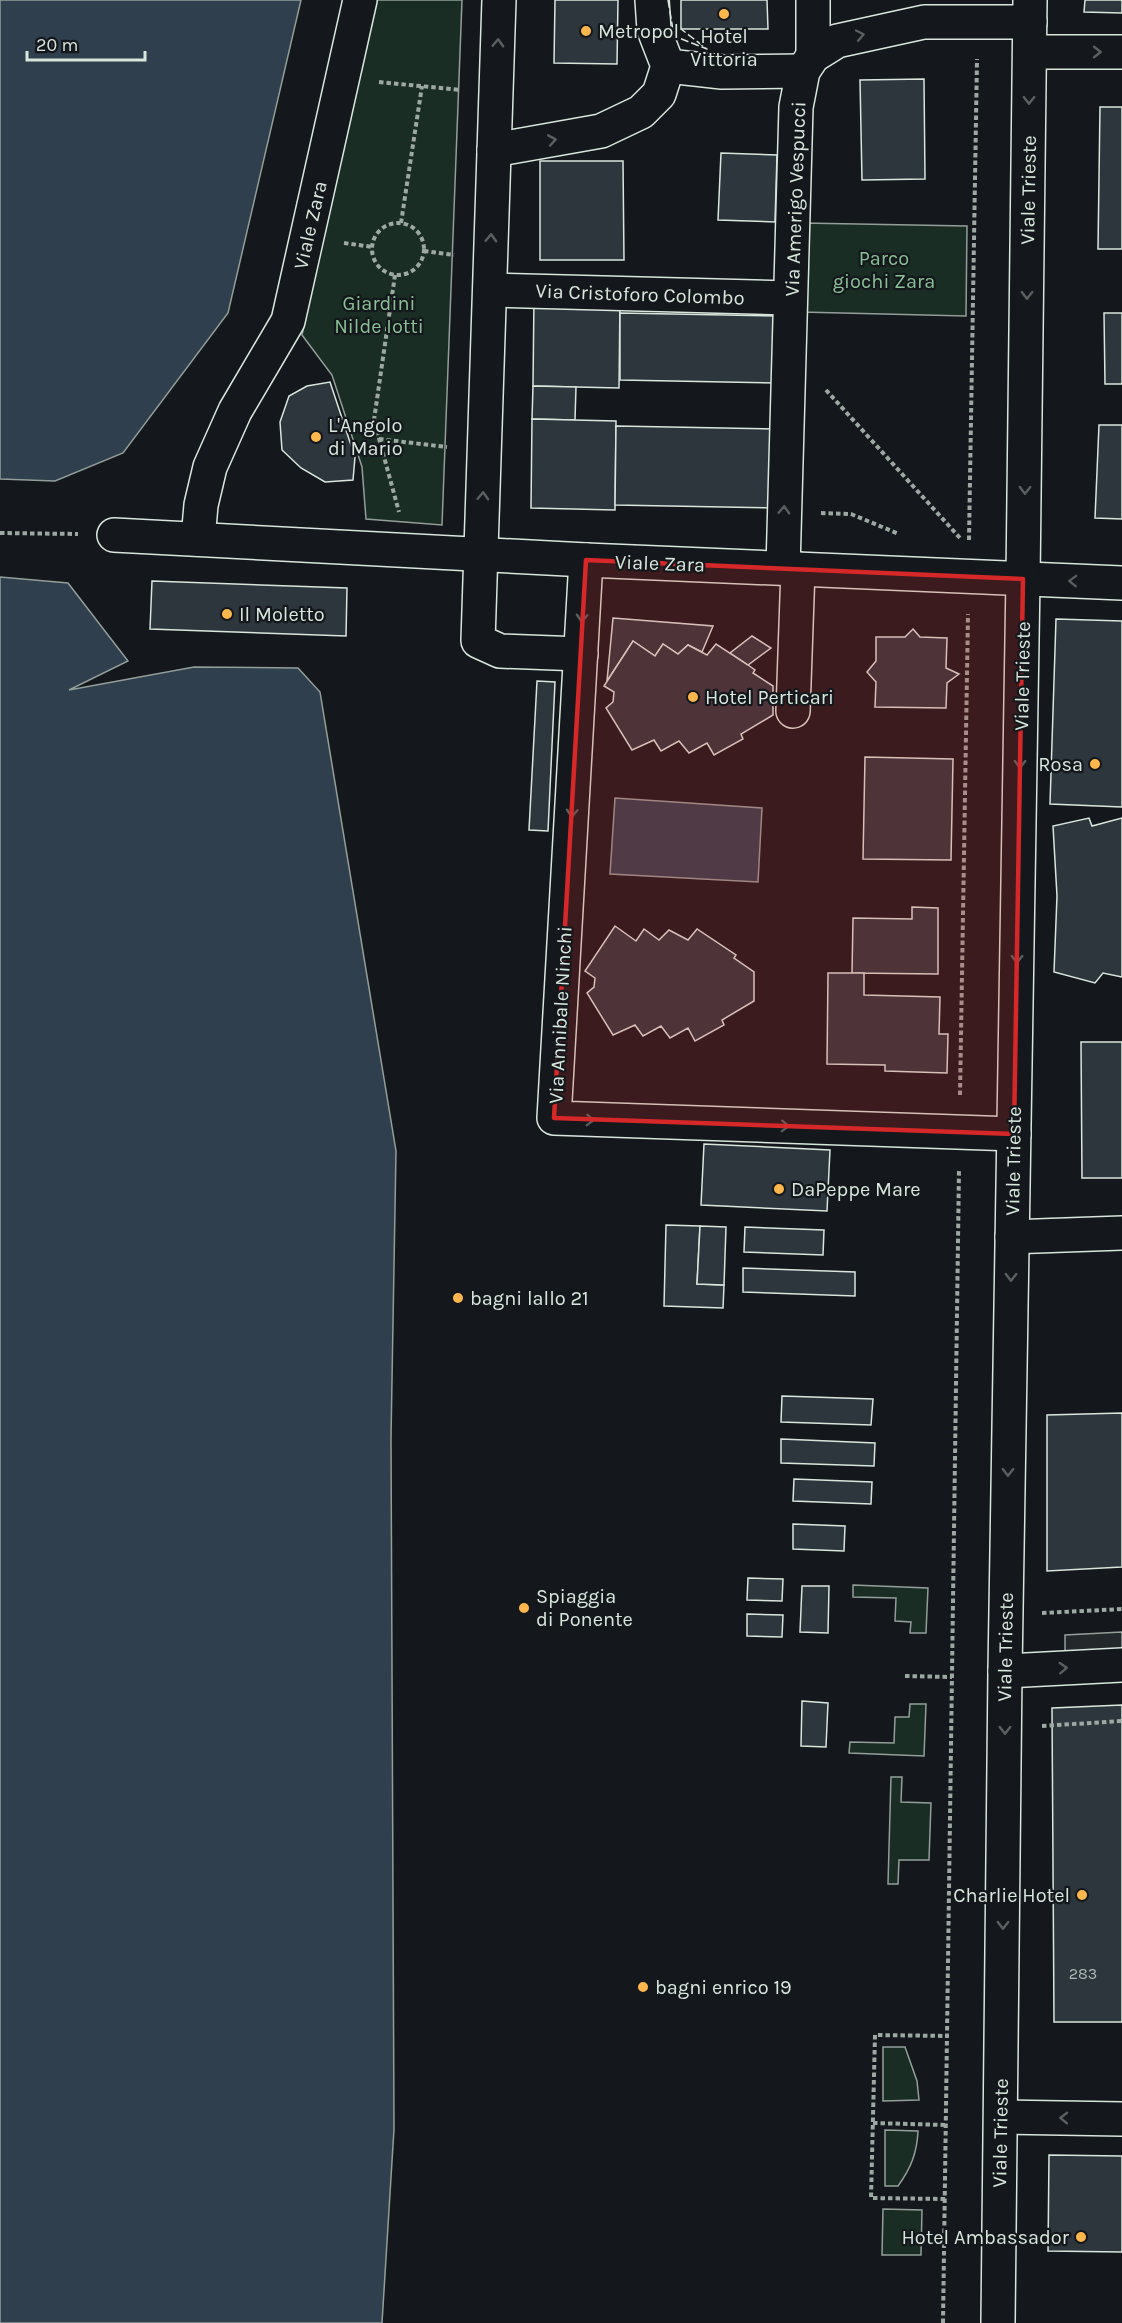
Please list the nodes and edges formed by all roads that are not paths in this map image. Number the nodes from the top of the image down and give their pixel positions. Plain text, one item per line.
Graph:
1 (360, 0) edge
2 (499, 0) edge
3 (652, 0) edge
4 (813, 0) edge
5 (1030, 24) edge
6 (1122, 52) edge
7 (808, 63) junction
8 (668, 66) junction
9 (494, 150) junction
10 (490, 290) junction
11 (790, 298) junction
12 (114, 535) road end
13 (198, 539) junction
14 (481, 554) junction
15 (586, 560) junction
16 (790, 568) junction
17 (1023, 579) junction
18 (1122, 583) edge
19 (581, 654) junction
20 (793, 711) dead end
21 (1014, 1134) junction
22 (1122, 1233) edge
23 (1012, 1237) junction
24 (1122, 1665) edge
25 (1005, 1671) junction
26 (1001, 2117) junction
27 (1122, 2119) edge
28 (998, 2323) edge

1 - 13 street, Viale Zara
9 -> 2 street
3 - 8 street
4 - 7 street, Via Amerigo Vespucci
5 -> 6 street
7 -> 5 street
5 -> 17 street, Viale Trieste
7 - 8 street
7 - 11 street, Via Amerigo Vespucci
9 -> 8 street
10 -> 9 street
10 - 11 street, Via Cristoforo Colombo
14 -> 10 street
16 -> 11 street, Via Amerigo Vespucci
12 - 13 street, Viale Zara
13 - 14 street, Viale Zara
14 - 15 street, Viale Zara
14 - 19 street
15 - 16 street, Viale Zara
15 -> 19 street, Via Annibale Ninchi
16 - 17 street, Viale Zara
16 - 20 street, Via Amerigo Vespucci
18 -> 17 street, Viale Zara
17 -> 21 street, Viale Trieste
19 -> 21 street, Via Annibale Ninchi
21 - 23 street, Viale Trieste
22 - 23 street
23 -> 25 street, Viale Trieste
25 -> 24 street
25 -> 26 street, Viale Trieste
27 -> 26 street
26 - 28 street, Viale Trieste

